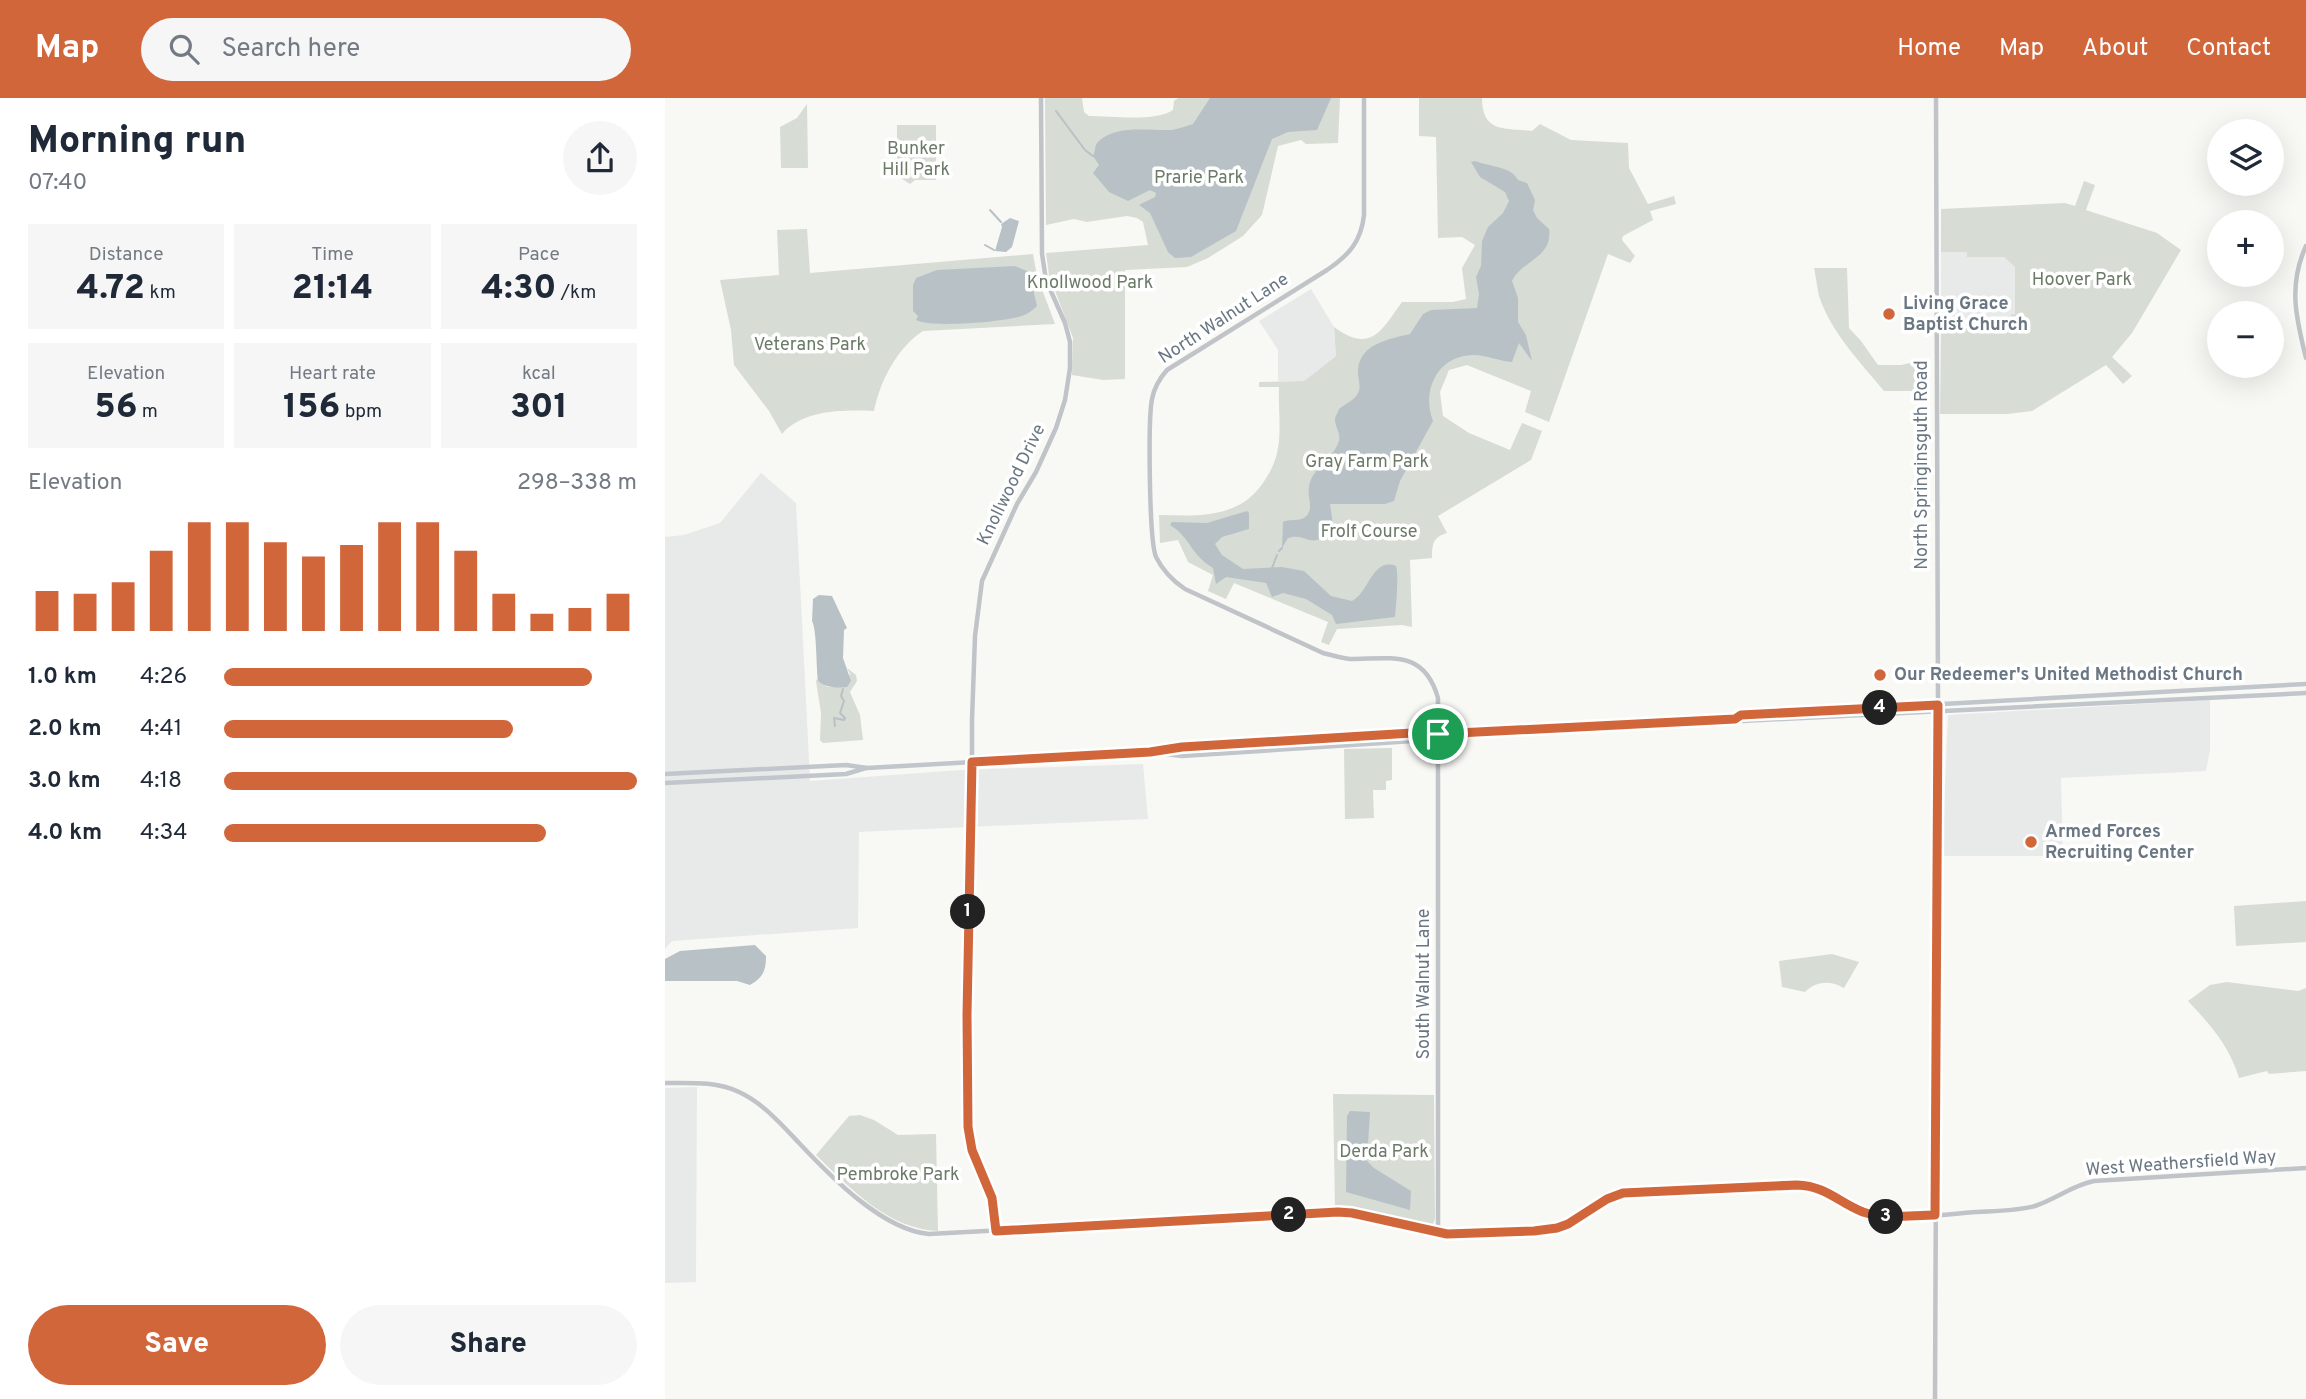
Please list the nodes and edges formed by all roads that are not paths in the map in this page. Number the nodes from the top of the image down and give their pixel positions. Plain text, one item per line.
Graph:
1 (1041, 98) edge
2 (1364, 98) edge
3 (1936, 98) edge
4 (2306, 246) edge
5 (2306, 358) edge
6 (2306, 684) edge
7 (2306, 693) edge
8 (1938, 708) junction
9 (1438, 734) junction
10 (1150, 752) junction
11 (972, 762) junction
12 (749, 768) junction
13 (867, 768) junction
14 (665, 774) edge
15 (748, 779) junction
16 (665, 783) edge
17 (665, 1083) edge
18 (2306, 1168) edge
19 (1935, 1215) junction
20 (996, 1231) junction
21 (1438, 1233) junction
22 (1935, 1399) edge

1 - 11 street, Knollwood Drive
2 - 9 street, North Walnut Lane
3 - 8 street, North Springinsguth Road
4 - 5 street
6 - 8 main road
7 - 8 main road
8 - 9 main road
8 - 19 street, North Springinsguth Road
9 - 10 main road
9 - 10 main road
9 - 21 street, South Walnut Lane
10 - 11 main road
11 - 13 main road
11 - 20 street, Knollwood Drive
12 - 13 main road
12 - 14 main road
12 - 15 main road
13 - 15 main road
15 - 16 main road
17 - 20 street, West Weathersfield Way
18 - 19 street, West Weathersfield Way
19 - 21 street, West Weathersfield Way
19 - 22 street, North Springinsguth Road
20 - 21 street, West Weathersfield Way

